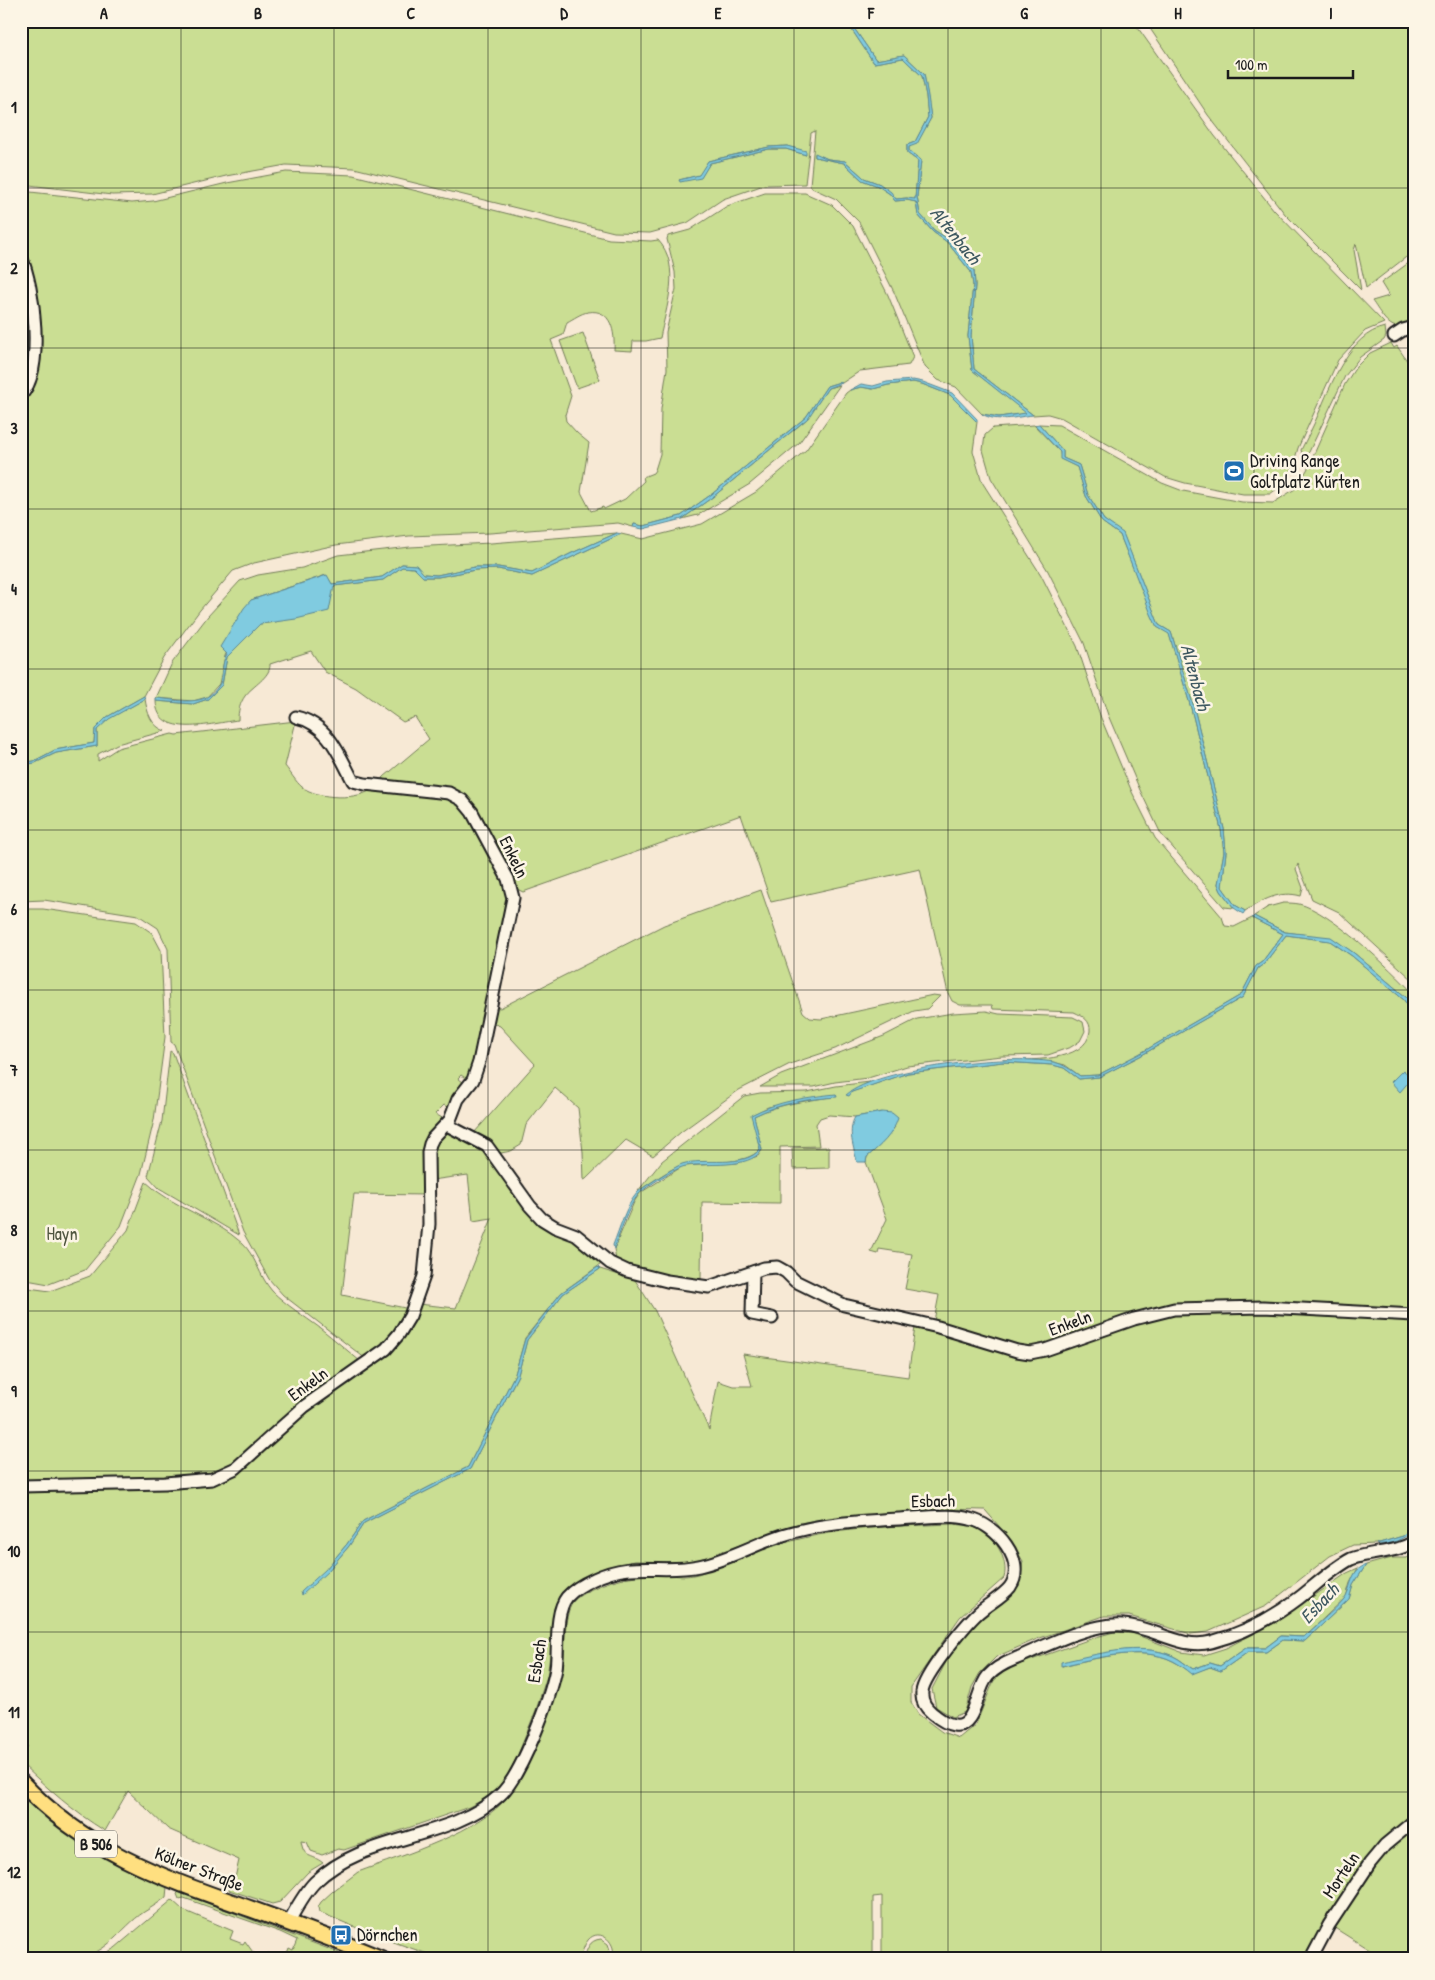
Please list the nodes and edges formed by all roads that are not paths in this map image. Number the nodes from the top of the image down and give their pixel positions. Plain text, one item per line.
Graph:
1 (21, 257) edge
2 (1414, 327) edge
3 (1394, 336) dead end
4 (21, 395) edge
5 (296, 717) dead end
6 (447, 1125) junction
7 (753, 1272) junction
8 (1414, 1315) edge
9 (772, 1318) dead end
10 (21, 1486) edge
11 (1414, 1542) edge
12 (21, 1782) edge
13 (1414, 1821) edge
14 (288, 1923) junction
15 (382, 1959) edge
16 (1311, 1959) edge

1 - 4 street
2 - 3 street
5 - 6 street, Enkeln
6 - 7 street, Enkeln
6 - 10 street, Enkeln
7 - 8 street, Enkeln
7 - 9 street
11 - 14 street, Esbach
12 - 14 main road, Kölner Straße / B 506
13 - 16 street, Morteln
14 - 15 main road, Kölner Straße / B 506

